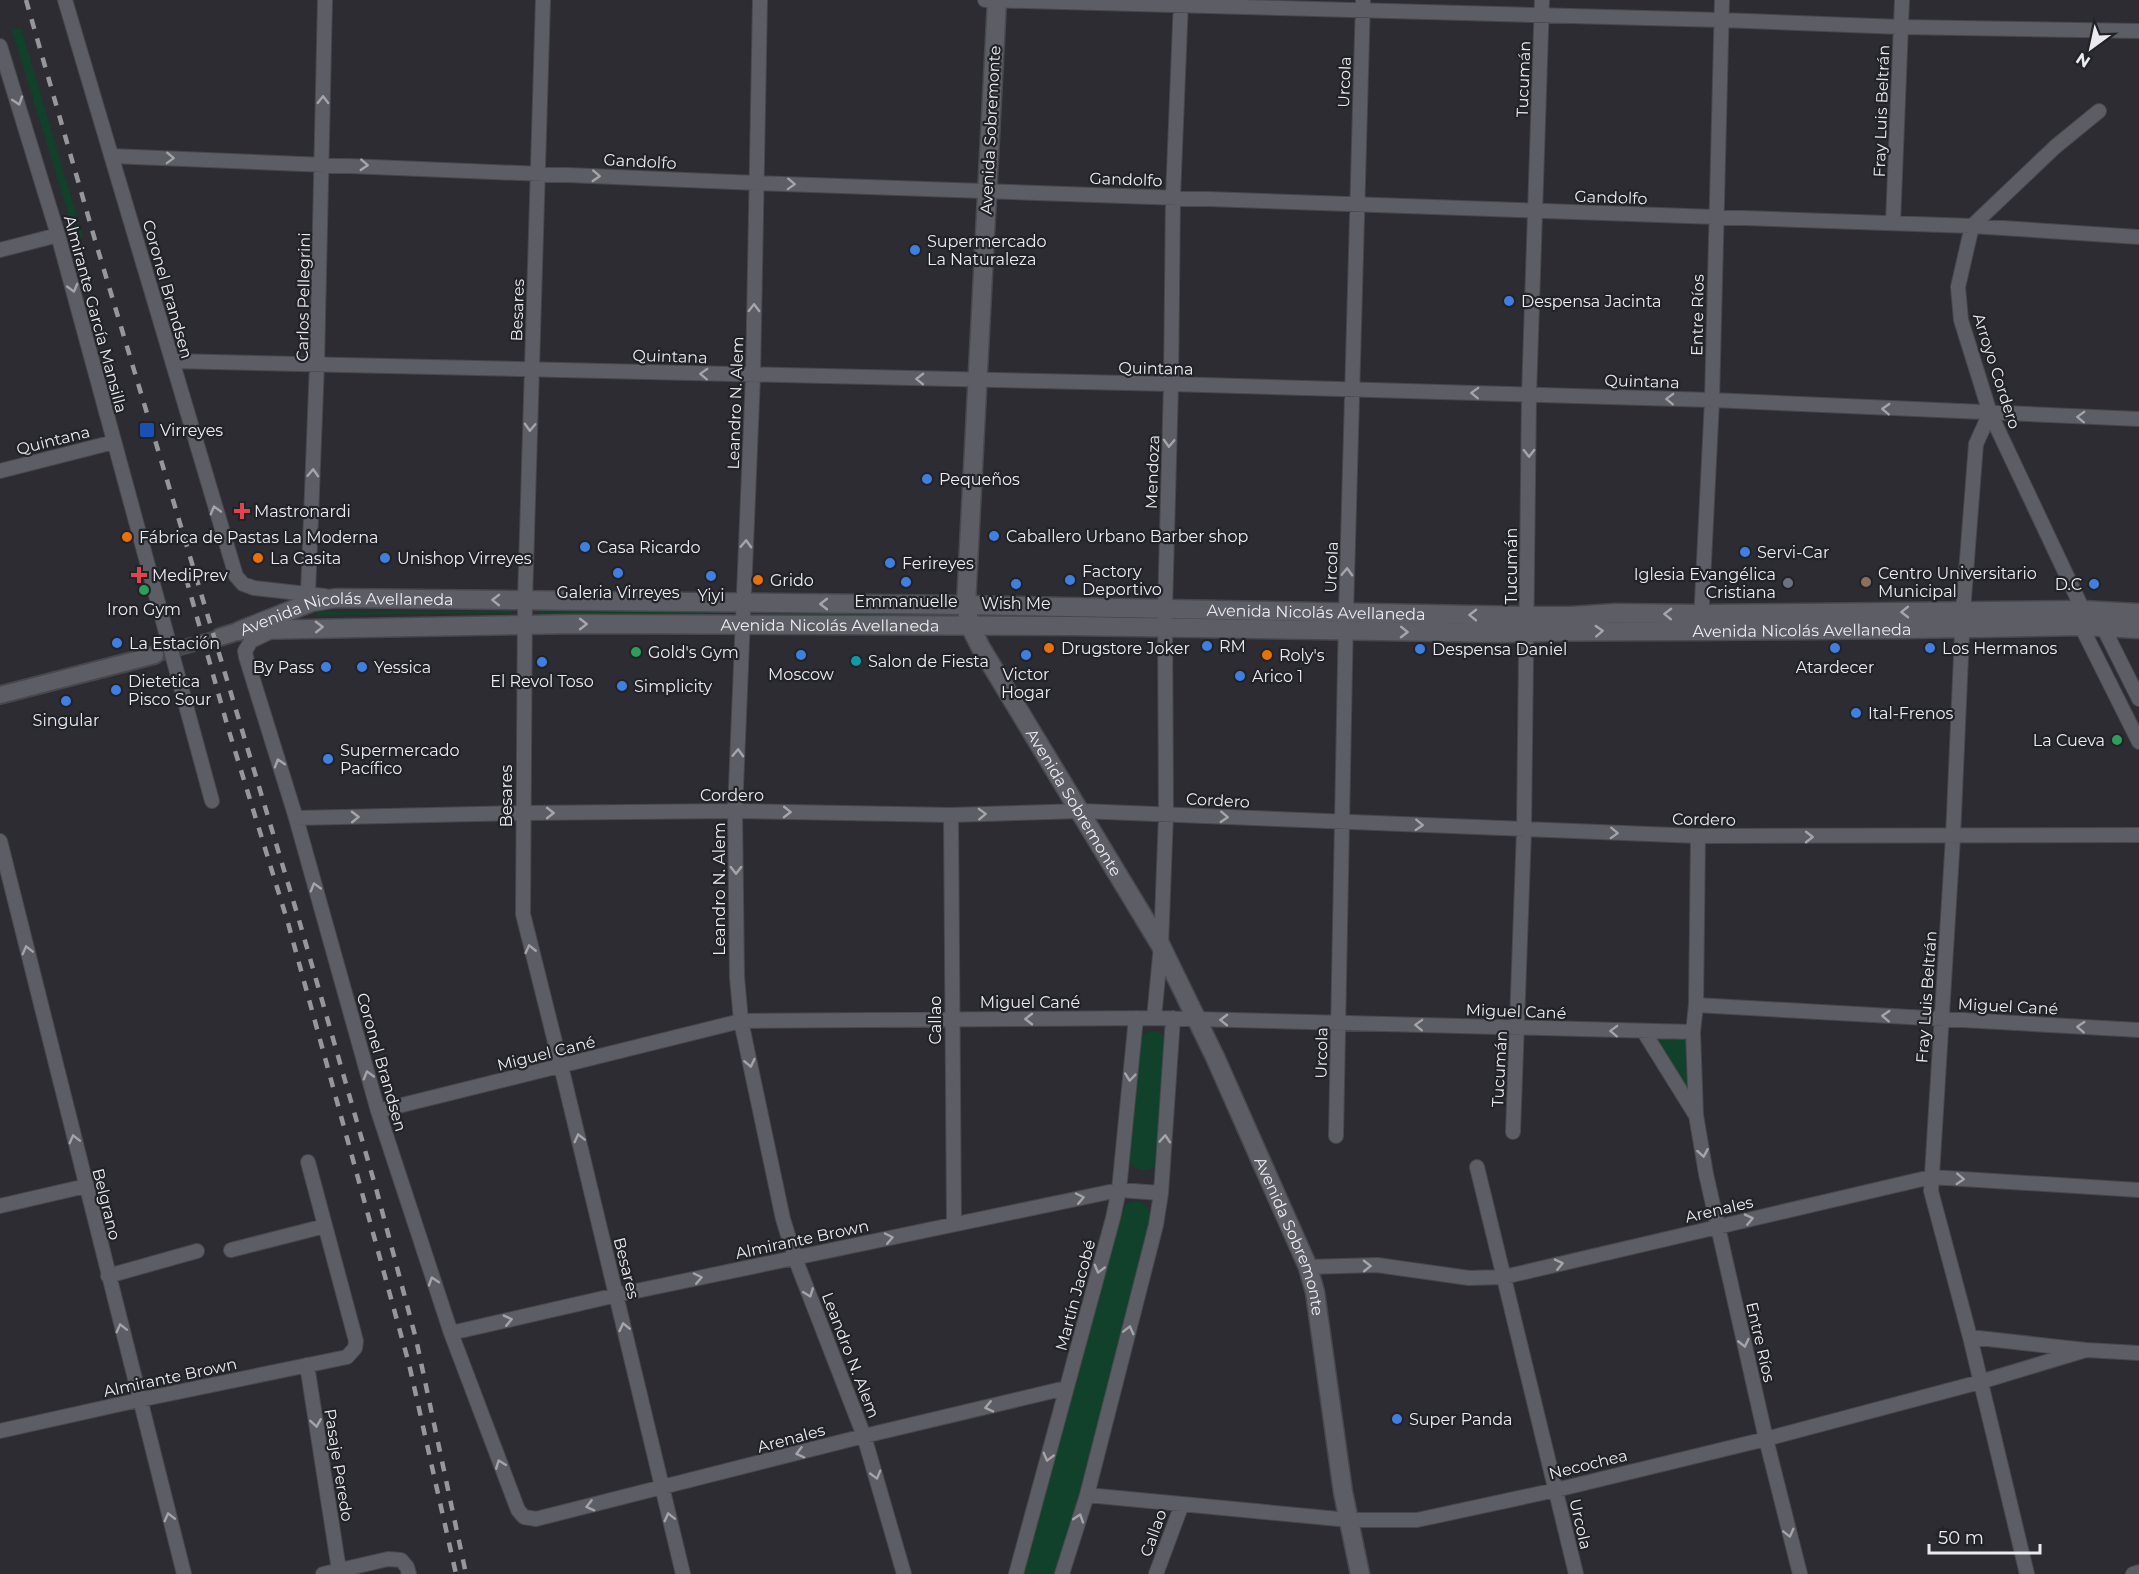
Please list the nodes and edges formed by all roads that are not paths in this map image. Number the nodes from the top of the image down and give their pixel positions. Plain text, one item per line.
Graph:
1 (65, 0) edge
2 (325, 0) edge
3 (543, 0) edge
4 (760, 0) edge
5 (985, 0) edge
6 (997, 0) edge
7 (1542, 0) edge
8 (1722, 0) edge
9 (1902, 0) edge
10 (1181, 3) edge
11 (1363, 5) edge
12 (1542, 15) junction
13 (1721, 20) junction
14 (1901, 27) junction
15 (2139, 31) edge
16 (0, 46) edge
17 (2099, 111) dead end
18 (111, 156) junction
19 (322, 163) junction
20 (538, 173) junction
21 (757, 183) junction
22 (987, 190) junction
23 (1173, 197) junction
24 (1357, 204) junction
25 (1535, 210) junction
26 (1716, 217) junction
27 (1893, 223) junction
28 (1972, 226) junction
29 (58, 235) junction
30 (2139, 237) edge
31 (0, 250) edge
32 (172, 361) junction
33 (317, 363) junction
34 (532, 369) junction
35 (753, 376) junction
36 (978, 380) junction
37 (1171, 384) junction
38 (1352, 390) junction
39 (1529, 395) junction
40 (1712, 400) junction
41 (1990, 413) junction
42 (2139, 419) edge
43 (114, 442) junction
44 (0, 471) edge
45 (308, 594) junction
46 (336, 598) junction
47 (525, 600) junction
48 (743, 603) junction
49 (966, 605) junction
50 (1165, 609) junction
51 (2139, 614) edge
52 (2082, 618) junction
53 (1963, 620) junction
54 (1346, 622) junction
55 (1701, 623) junction
56 (524, 624) junction
57 (1527, 624) junction
58 (743, 626) junction
59 (970, 626) junction
60 (2103, 627) junction
61 (1164, 628) junction
62 (281, 629) junction
63 (2139, 629) edge
64 (239, 631) junction
65 (220, 637) tunnel mouth
66 (155, 655) tunnel mouth
67 (0, 695) edge
68 (2139, 699) edge
69 (2139, 742) edge
70 (212, 801) dead end
71 (735, 811) junction
72 (1081, 811) junction
73 (523, 813) junction
74 (1166, 814) junction
75 (951, 815) junction
76 (296, 818) junction
77 (1342, 822) junction
78 (1524, 830) junction
79 (2139, 835) edge
80 (1698, 836) junction
81 (1953, 837) junction
82 (0, 841) edge
83 (1161, 946) junction
84 (1696, 1005) junction
85 (1136, 1018) junction
86 (1154, 1018) junction
87 (1173, 1018) junction
88 (952, 1019) junction
89 (1198, 1019) junction
90 (1942, 1019) junction
91 (741, 1021) junction
92 (1338, 1023) junction
93 (1518, 1028) junction
94 (2139, 1030) edge
95 (1644, 1032) junction
96 (1693, 1032) junction
97 (561, 1066) junction
98 (378, 1111) junction
99 (1696, 1115) junction
100 (1513, 1132) dead end
101 (1336, 1136) dead end
102 (308, 1162) dead end
103 (1477, 1167) dead end
104 (1931, 1177) junction
105 (86, 1186) junction
106 (1119, 1190) junction
107 (2139, 1190) edge
108 (1161, 1193) junction
109 (0, 1206) edge
110 (954, 1224) junction
111 (325, 1226) junction
112 (1718, 1226) junction
113 (231, 1250) dead end
114 (196, 1251) dead end
115 (795, 1258) junction
116 (1308, 1267) junction
117 (108, 1276) junction
118 (1504, 1277) junction
119 (617, 1295) junction
120 (451, 1333) junction
121 (1970, 1337) junction
122 (2086, 1350) junction
123 (2139, 1353) edge
124 (307, 1365) junction
125 (1980, 1382) junction
126 (1066, 1388) junction
127 (139, 1400) junction
128 (0, 1431) edge
129 (864, 1436) junction
130 (1766, 1438) junction
131 (662, 1488) junction
132 (1556, 1490) junction
133 (1086, 1495) junction
134 (1182, 1504) junction
135 (524, 1517) joint
136 (1349, 1520) junction
137 (339, 1570) junction
138 (2139, 1572) edge
139 (184, 1574) edge
140 (323, 1574) edge
141 (409, 1574) edge
142 (683, 1574) edge
143 (904, 1574) edge
144 (1016, 1574) edge
145 (1062, 1574) edge
146 (1156, 1574) edge
147 (1360, 1574) edge
148 (1576, 1574) edge
149 (1800, 1574) edge
150 (2027, 1574) edge
151 (2133, 1574) edge

1 - 18 street, Coronel Brandsen
19 -> 2 street, Carlos Pellegrini
3 - 20 street, Besares
4 - 21 street, Leandro N. Alem
5 - 6 street
6 - 10 street
6 - 22 main road, Avenida Sobremonte
7 - 12 street, Tucumán
8 - 13 street, Entre Ríos
9 - 14 street, Fray Luis Beltrán
10 - 11 street
10 - 23 street, Mendoza
11 - 12 street
11 - 24 street, Urcola
12 - 13 street
12 - 25 street, Tucumán
13 - 14 street
13 - 26 street, Entre Ríos
14 - 15 street
14 - 27 street, Fray Luis Beltrán
16 -> 29 street, Almirante García Mansilla
17 - 28 street
18 -> 19 street, Gandolfo
18 - 32 street, Coronel Brandsen
19 -> 20 street, Gandolfo
19 - 33 street, Carlos Pellegrini
20 -> 21 street, Gandolfo
20 - 34 street, Besares
21 -> 22 street, Gandolfo
35 -> 21 street, Leandro N. Alem
22 - 23 street, Gandolfo
22 - 36 main road, Avenida Sobremonte
23 - 24 street, Gandolfo
23 - 37 street, Mendoza
24 - 25 street, Gandolfo
24 - 38 street, Urcola
25 - 26 street, Gandolfo
25 - 39 street, Tucumán
26 - 27 street, Gandolfo
26 - 40 street, Entre Ríos
27 - 28 street, Gandolfo
28 - 30 street, Gandolfo
28 - 41 street, Arroyo Cordero
29 - 31 street
29 -> 43 street, Almirante García Mansilla
32 - 33 street, Quintana
45 -> 32 street, Coronel Brandsen
33 - 34 street, Quintana
45 -> 33 street, Carlos Pellegrini
35 -> 34 street, Quintana
34 -> 47 street, Besares
36 -> 35 street, Quintana
48 -> 35 street, Leandro N. Alem
36 - 37 street, Quintana
36 - 49 main road, Avenida Sobremonte
37 - 38 street, Quintana
37 -> 50 street, Mendoza
39 -> 38 street, Quintana
54 -> 38 street, Urcola
40 -> 39 street, Quintana
39 -> 57 street, Tucumán
41 -> 40 street, Quintana
40 - 55 street, Entre Ríos
42 -> 41 street, Quintana
41 - 52 street, Arroyo Cordero
41 - 53 street, Fray Luis Beltrán
43 - 44 street, Quintana
43 - 70 street, Almirante García Mansilla
45 - 46 street
47 -> 46 main road, Avenida Nicolás Avellaneda
46 - 64 main road, Avenida Nicolás Avellaneda
47 - 48 main road, Avenida Nicolás Avellaneda
47 - 56 street, Besares
49 -> 48 main road, Avenida Nicolás Avellaneda
48 - 58 street, Leandro N. Alem
49 - 50 main road, Avenida Nicolás Avellaneda
49 - 59 main road, Avenida Sobremonte
50 - 54 main road, Avenida Nicolás Avellaneda
50 - 61 street, Mendoza
51 - 52 main road, Avenida Nicolás Avellaneda
52 - 53 main road, Avenida Nicolás Avellaneda
52 - 60 main road, Avenida Nicolás Avellaneda
52 - 69 street, Arroyo Cordero
53 - 55 main road, Avenida Nicolás Avellaneda
53 - 81 street, Fray Luis Beltrán
54 - 57 main road, Avenida Nicolás Avellaneda
54 - 61 main road, Avenida Nicolás Avellaneda
54 - 77 street, Urcola
55 - 57 main road, Avenida Nicolás Avellaneda
56 -> 58 main road, Avenida Nicolás Avellaneda
62 -> 56 main road, Avenida Nicolás Avellaneda
56 - 73 street, Besares
57 - 78 street, Tucumán
58 - 59 main road, Avenida Nicolás Avellaneda
71 -> 58 street, Leandro N. Alem
59 - 61 main road, Avenida Nicolás Avellaneda
59 - 72 main road, Avenida Sobremonte
60 - 63 main road, Avenida Nicolás Avellaneda
60 - 68 street
61 - 74 street, Mendoza
62 - 64 main road, Avenida Nicolás Avellaneda
76 -> 62 street, Coronel Brandsen
64 - 65 street
66 - 67 street
73 -> 71 street, Cordero
71 -> 75 street, Cordero
71 -> 91 street, Leandro N. Alem
72 - 74 street, Cordero
75 -> 72 street, Cordero
72 - 83 main road, Avenida Sobremonte
76 -> 73 street, Cordero
97 -> 73 street, Besares
74 -> 77 street, Cordero
74 - 83 street, Mendoza
75 - 88 street, Callao
98 -> 76 street, Coronel Brandsen
77 -> 78 street, Cordero
77 - 92 street, Urcola
78 -> 80 street, Cordero
78 - 93 street, Tucumán
79 - 81 street, Cordero
80 -> 81 street, Cordero
80 - 84 street, Entre Ríos
81 - 90 street, Fray Luis Beltrán
105 -> 82 street, Belgrano
83 - 86 street, Mendoza
83 - 89 main road, Avenida Sobremonte
90 -> 84 street, Miguel Cané
84 - 96 street, Entre Ríos
85 - 86 street, Miguel Cané
85 -> 88 street, Miguel Cané
85 -> 106 street, Martín Jacobé
86 - 87 street, Miguel Cané
87 - 89 street, Miguel Cané
108 -> 87 street
88 - 91 street, Miguel Cané
88 - 110 street, Callao
92 -> 89 street, Miguel Cané
89 - 116 main road, Avenida Sobremonte
94 -> 90 street, Miguel Cané
90 - 104 street, Fray Luis Beltrán
91 - 97 street, Miguel Cané
91 -> 115 street, Leandro N. Alem
93 -> 92 street, Miguel Cané
92 - 101 street, Urcola
95 -> 93 street, Miguel Cané
93 - 100 street, Tucumán
95 - 96 street, Miguel Cané
95 - 99 street, Entre Ríos
96 - 99 street, Entre Ríos
97 - 98 street, Miguel Cané
119 -> 97 street, Besares
120 -> 98 street, Coronel Brandsen
99 -> 112 street, Entre Ríos
102 - 111 street
103 - 118 street, Urcola
104 -> 107 street, Arenales
112 -> 104 street, Arenales
104 - 121 street, Fray Luis Beltrán
105 - 109 street
105 - 117 street, Belgrano
106 - 108 street, Almirante Brown
110 -> 106 street, Almirante Brown
106 -> 126 street, Martín Jacobé
133 -> 108 street
115 -> 110 street, Almirante Brown
111 - 113 street
111 - 124 street, Almirante Brown
118 -> 112 street, Arenales
112 -> 130 street, Entre Ríos
114 - 117 street
119 -> 115 street, Almirante Brown
115 -> 129 street, Leandro N. Alem
116 -> 118 street, Arenales
116 - 136 main road, Avenida Sobremonte
127 -> 117 street, Belgrano
118 - 132 street, Urcola
120 -> 119 street, Almirante Brown
131 -> 119 street, Besares
135 -> 120 street, Coronel Brandsen
121 - 122 street, Necochea
121 - 125 street, Fray Luis Beltrán
122 - 123 street, Necochea
122 - 125 street, Necochea
124 - 127 street, Almirante Brown
124 -> 137 street, Pasaje Peredo
125 - 130 street, Necochea
125 - 150 street, Fray Luis Beltrán
126 -> 129 street, Arenales
126 -> 144 street, Martín Jacobé
127 - 128 street, Almirante Brown
139 -> 127 street, Belgrano
129 -> 131 street, Arenales
129 -> 143 street, Leandro N. Alem
130 - 132 street, Necochea
130 -> 149 street, Entre Ríos
131 -> 135 street, Arenales
142 -> 131 street, Besares
132 - 136 street, Necochea
132 - 148 street, Urcola
133 - 134 street, Necochea
145 -> 133 street
134 - 136 street, Necochea
134 - 146 street, Callao
136 - 147 main road, Avenida Sobremonte
137 - 140 street
137 - 141 street
138 - 151 street

